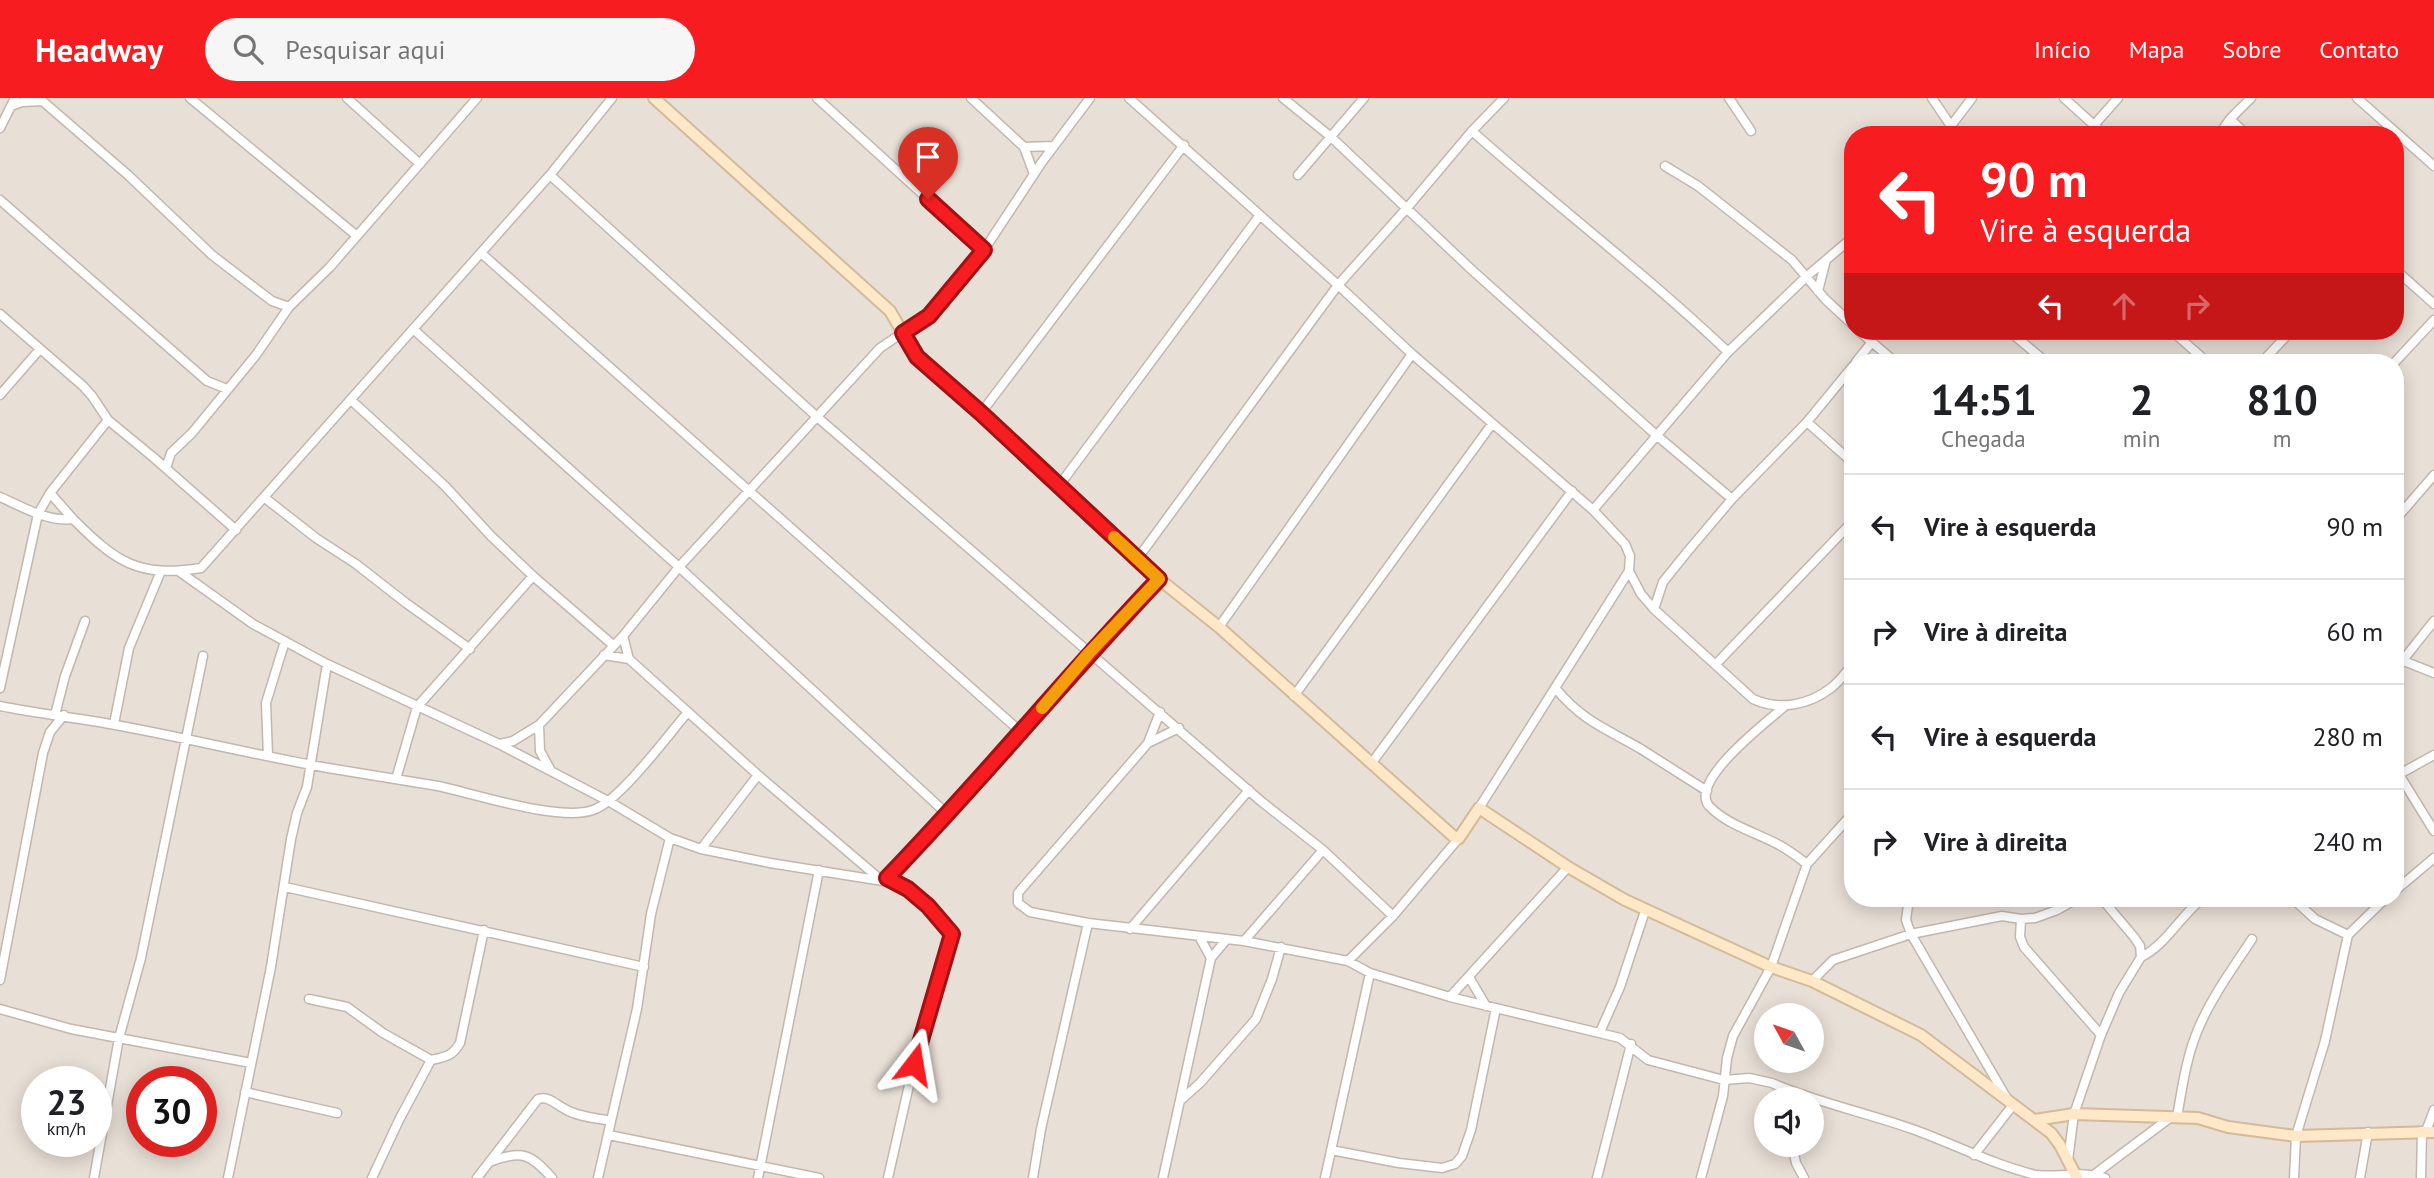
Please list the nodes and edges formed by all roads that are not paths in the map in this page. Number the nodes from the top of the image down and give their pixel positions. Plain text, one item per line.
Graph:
1 (190, 98) edge
2 (347, 98) edge
3 (477, 98) edge
4 (612, 98) edge
5 (654, 98) edge
6 (817, 98) edge
7 (971, 98) edge
8 (1090, 98) edge
9 (1129, 98) edge
10 (1283, 98) edge
11 (1364, 98) edge
12 (1504, 98) edge
13 (1729, 98) edge
14 (1932, 98) edge
15 (1972, 98) edge
16 (2064, 98) edge
17 (2118, 98) edge
18 (2251, 98) edge
19 (2357, 98) edge
20 (40, 100) edge
21 (13, 102) edge
22 (2230, 119) junction
23 (1953, 125) joint
24 (2094, 125) joint
25 (2225, 126) edge
26 (2237, 126) edge
27 (2389, 126) edge
28 (0, 128) edge
29 (1472, 131) junction
30 (1751, 131) dead end
31 (1331, 137) junction
32 (2404, 140) edge
33 (1184, 145) junction
34 (1055, 146) junction
35 (1024, 147) junction
36 (420, 164) junction
37 (1665, 166) dead end
38 (2434, 166) edge
39 (1034, 174) junction
40 (550, 175) junction
41 (1298, 175) dead end
42 (0, 200) edge
43 (1407, 208) junction
44 (1260, 215) junction
45 (357, 236) junction
46 (1844, 244) edge
47 (984, 250) junction
48 (481, 253) junction
49 (1827, 258) junction
50 (1806, 277) junction
51 (2404, 277) edge
52 (1338, 285) junction
53 (1818, 291) junction
54 (272, 301) junction
55 (2434, 304) edge
56 (289, 307) junction
57 (0, 314) edge
58 (1844, 317) edge
59 (281, 320) junction
60 (2434, 320) edge
61 (413, 329) junction
62 (903, 333) junction
63 (1870, 340) edge
64 (2020, 340) edge
65 (2182, 340) edge
66 (2283, 340) edge
67 (1872, 342) junction
68 (40, 349) junction
69 (1728, 352) junction
70 (1412, 354) junction
71 (1863, 354) edge
72 (1886, 354) edge
73 (2036, 354) edge
74 (2198, 354) edge
75 (2269, 354) edge
76 (2403, 354) edge
77 (1844, 377) edge
78 (207, 381) junction
79 (227, 389) junction
80 (0, 395) edge
81 (351, 400) junction
82 (216, 401) junction
83 (981, 413) junction
84 (816, 416) junction
85 (108, 420) junction
86 (1807, 422) junction
87 (1492, 424) junction
88 (1655, 434) junction
89 (170, 453) junction
90 (1844, 455) edge
91 (153, 457) junction
92 (166, 468) junction
93 (2434, 475) edge
94 (1058, 487) junction
95 (748, 491) junction
96 (1572, 491) junction
97 (50, 493) junction
98 (0, 497) edge
99 (265, 499) junction
100 (1732, 499) junction
101 (1593, 510) junction
102 (2404, 510) edge
103 (38, 514) junction
104 (73, 519) junction
105 (236, 530) junction
106 (1844, 530) edge
107 (1138, 558) junction
108 (679, 567) junction
109 (201, 568) junction
110 (161, 571) junction
111 (1629, 571) junction
112 (180, 572) junction
113 (533, 576) junction
114 (1159, 579) junction
115 (202, 587) junction
116 (1654, 609) junction
117 (85, 621) dead end
118 (2434, 621) edge
119 (1220, 627) junction
120 (623, 636) junction
121 (285, 641) junction
122 (613, 645) junction
123 (470, 649) junction
124 (1089, 653) junction
125 (2404, 654) edge
126 (604, 655) junction
127 (203, 656) dead end
128 (629, 659) junction
129 (2404, 661) edge
130 (327, 664) junction
131 (1716, 664) junction
132 (2434, 673) edge
133 (1844, 674) edge
134 (0, 688) edge
135 (1556, 689) junction
136 (1294, 696) junction
137 (0, 706) edge
138 (1785, 706) junction
139 (417, 707) junction
140 (688, 712) junction
141 (1160, 712) junction
142 (42, 715) junction
143 (60, 715) junction
144 (114, 724) junction
145 (539, 725) junction
146 (1179, 728) junction
147 (51, 732) junction
148 (1021, 732) junction
149 (186, 740) junction
150 (1148, 743) junction
151 (499, 744) junction
152 (2434, 755) edge
153 (268, 756) junction
154 (312, 764) junction
155 (1371, 764) junction
156 (551, 771) junction
157 (2404, 772) edge
158 (758, 775) junction
159 (396, 779) junction
160 (2404, 785) edge
161 (1249, 790) junction
162 (1707, 791) junction
163 (610, 803) junction
164 (1479, 808) junction
165 (946, 813) junction
166 (1844, 823) edge
167 (2434, 831) edge
168 (670, 838) junction
169 (1459, 838) junction
170 (701, 849) junction
171 (1323, 850) junction
172 (2434, 858) edge
173 (1807, 864) junction
174 (1568, 867) junction
175 (820, 870) junction
176 (885, 879) junction
177 (2404, 883) edge
178 (285, 887) junction
179 (1908, 907) edge
180 (2062, 907) edge
181 (2109, 907) edge
182 (2190, 907) edge
183 (2302, 907) edge
184 (2377, 907) edge
185 (1645, 911) junction
186 (1394, 916) junction
187 (2021, 919) junction
188 (1088, 923) junction
189 (1130, 929) junction
190 (484, 930) junction
191 (1911, 934) junction
192 (2348, 935) junction
193 (1199, 936) junction
194 (1227, 939) junction
195 (2252, 939) dead end
196 (1244, 941) junction
197 (1281, 947) junction
198 (2141, 957) junction
199 (1211, 958) junction
200 (1348, 961) junction
201 (644, 967) junction
202 (1771, 967) junction
203 (1370, 973) junction
204 (1469, 977) junction
205 (0, 980) edge
206 (1811, 981) junction
207 (1450, 997) junction
208 (309, 999) dead end
209 (1486, 1006) junction
210 (1496, 1008) junction
211 (0, 1009) edge
212 (1600, 1032) junction
213 (2101, 1035) junction
214 (120, 1038) junction
215 (1630, 1044) junction
216 (431, 1060) junction
217 (251, 1063) junction
218 (1724, 1080) junction
219 (1771, 1087) edge
220 (245, 1092) junction
221 (1181, 1100) junction
222 (2011, 1103) junction
223 (1824, 1104) edge
224 (2434, 1110) edge
225 (337, 1114) dead end
226 (2074, 1114) junction
227 (2174, 1117) junction
228 (2035, 1120) junction
229 (611, 1121) junction
230 (2427, 1131) edge
231 (2368, 1132) junction
232 (609, 1135) junction
233 (2296, 1136) junction
234 (1331, 1150) junction
235 (1974, 1154) junction
236 (1795, 1157) edge
237 (492, 1161) junction
238 (2068, 1161) junction
239 (761, 1166) junction
240 (2095, 1174) junction
241 (2070, 1176) edge
242 (94, 1178) edge
243 (228, 1178) edge
244 (372, 1178) edge
245 (477, 1178) edge
246 (552, 1178) edge
247 (598, 1178) edge
248 (758, 1178) edge
249 (819, 1178) edge
250 (888, 1178) edge
251 (1032, 1178) edge
252 (1163, 1178) edge
253 (1325, 1178) edge
254 (1597, 1178) edge
255 (1701, 1178) edge
256 (1804, 1178) edge
257 (2105, 1178) edge
258 (2294, 1178) edge
259 (2360, 1178) edge
260 (2421, 1178) edge

1 - 45 street
2 - 36 street
3 - 36 street
4 - 40 street
5 - 62 street
6 - 47 street
7 - 35 street
8 - 34 street
9 - 33 street
10 - 31 street
11 - 31 street
12 - 29 street
13 - 30 street
14 - 23 street
15 - 23 street
16 - 24 street
17 - 24 street
18 - 22 street
19 - 27 street
20 - 21 street
20 - 54 street
21 - 28 street
22 - 25 street
22 - 26 street
29 - 43 street
29 - 69 street
31 - 41 street
31 - 43 street
32 - 38 street
33 - 44 street
33 - 83 street
34 - 35 street
34 - 39 street
35 - 39 street
36 - 45 street
37 - 50 street
39 - 47 street
40 - 48 street
40 - 84 street
42 - 78 street
43 - 52 street
43 - 88 street
44 - 52 street
44 - 94 street
45 - 56 street
46 - 49 street
47 - 62 street
48 - 61 street
48 - 95 street
49 - 50 street
49 - 53 street
50 - 53 street
50 - 69 street
51 - 55 street
52 - 70 street
52 - 107 street
53 - 58 street
54 - 56 street
54 - 59 street
56 - 59 street
57 - 68 street
59 - 79 street
60 - 76 street
61 - 81 street
61 - 108 street
62 - 83 street
62 - 84 street
63 - 67 street
64 - 73 street
65 - 74 street
66 - 75 street
67 - 71 street
67 - 72 street
68 - 80 street
68 - 85 street
69 - 88 street
70 - 87 street
70 - 119 street
77 - 86 street
78 - 79 street
78 - 82 street
79 - 82 street
81 - 99 street
81 - 113 street
82 - 89 street
83 - 94 street
84 - 95 street
84 - 124 street
85 - 91 street
85 - 97 street
86 - 90 street
86 - 100 street
87 - 96 street
87 - 136 street
88 - 100 street
88 - 101 street
89 - 91 street
89 - 92 street
91 - 92 street
92 - 105 street
93 - 102 street
94 - 107 street
95 - 108 street
95 - 148 street
96 - 101 street
96 - 155 street
97 - 103 street
97 - 104 street
98 - 103 street
99 - 105 street
99 - 123 street
100 - 116 street
101 - 111 street
103 - 104 street
103 - 134 street
104 - 110 street
105 - 109 street
106 - 131 street
107 - 114 street
108 - 120 street
108 - 165 street
109 - 112 street
109 - 115 street
110 - 112 street
110 - 144 street
111 - 116 street
111 - 135 street
112 - 115 street
113 - 122 street
113 - 123 street
114 - 119 street
114 - 124 street
115 - 121 street
116 - 131 street
117 - 143 street
118 - 125 street
119 - 136 street
120 - 122 street
120 - 128 street
121 - 130 street
121 - 153 street
122 - 126 street
123 - 139 street
124 - 141 street
124 - 148 street
126 - 128 street
126 - 145 street
127 - 149 street
128 - 140 street
129 - 132 street
130 - 139 street
130 - 154 street
131 - 138 street
133 - 138 street
135 - 162 street
135 - 164 street
136 - 155 street
137 - 142 street
138 - 162 street
139 - 151 street
139 - 159 street
140 - 158 street
140 - 163 street
141 - 146 street
141 - 150 street
142 - 143 street
142 - 147 street
143 - 144 street
143 - 147 street
144 - 149 street
145 - 151 street
145 - 156 street
146 - 150 street
146 - 161 street
147 - 205 street
148 - 165 street
149 - 153 street
149 - 214 street
150 - 188 street
151 - 156 street
152 - 157 street
153 - 154 street
154 - 159 street
154 - 178 street
155 - 169 street
156 - 163 street
158 - 170 street
158 - 176 street
159 - 163 street
160 - 167 street
161 - 171 street
161 - 189 street
162 - 173 street
163 - 168 street
164 - 169 street
164 - 174 street
165 - 176 street
166 - 173 street
168 - 170 street
168 - 201 street
169 - 186 street
170 - 175 street
171 - 186 street
171 - 196 street
172 - 177 street
173 - 202 street
174 - 185 street
174 - 204 street
175 - 176 street
175 - 239 street
176 - 250 street
178 - 190 street
178 - 217 street
179 - 191 street
180 - 187 street
181 - 198 street
182 - 198 street
183 - 192 street
184 - 192 street
185 - 202 street
185 - 212 street
186 - 200 street
187 - 191 street
187 - 213 street
188 - 189 street
188 - 251 street
189 - 193 street
190 - 201 street
190 - 216 street
191 - 206 street
191 - 222 street
192 - 233 street
193 - 194 street
193 - 199 street
194 - 196 street
194 - 199 street
195 - 227 street
196 - 197 street
197 - 200 street
197 - 221 street
198 - 213 street
199 - 221 street
200 - 203 street
201 - 229 street
202 - 206 street
202 - 218 street
203 - 207 street
203 - 234 street
204 - 207 street
204 - 209 street
206 - 222 street
207 - 209 street
208 - 216 street
209 - 210 street
210 - 212 street
210 - 234 street
211 - 214 street
212 - 215 street
213 - 226 street
214 - 217 street
214 - 242 street
215 - 218 street
215 - 254 street
216 - 244 street
217 - 220 street
218 - 219 street
218 - 255 street
220 - 225 street
220 - 243 street
221 - 252 street
222 - 228 street
222 - 235 street
223 - 235 street
224 - 230 street
226 - 227 street
226 - 228 street
226 - 238 street
227 - 233 street
227 - 240 street
228 - 238 street
229 - 232 street
229 - 237 street
230 - 231 street
230 - 260 street
231 - 233 street
231 - 259 street
232 - 239 street
232 - 247 street
233 - 258 street
234 - 253 street
235 - 241 street
236 - 256 street
237 - 245 street
237 - 246 street
238 - 241 street
239 - 248 street
239 - 249 street
240 - 241 street
240 - 257 street

